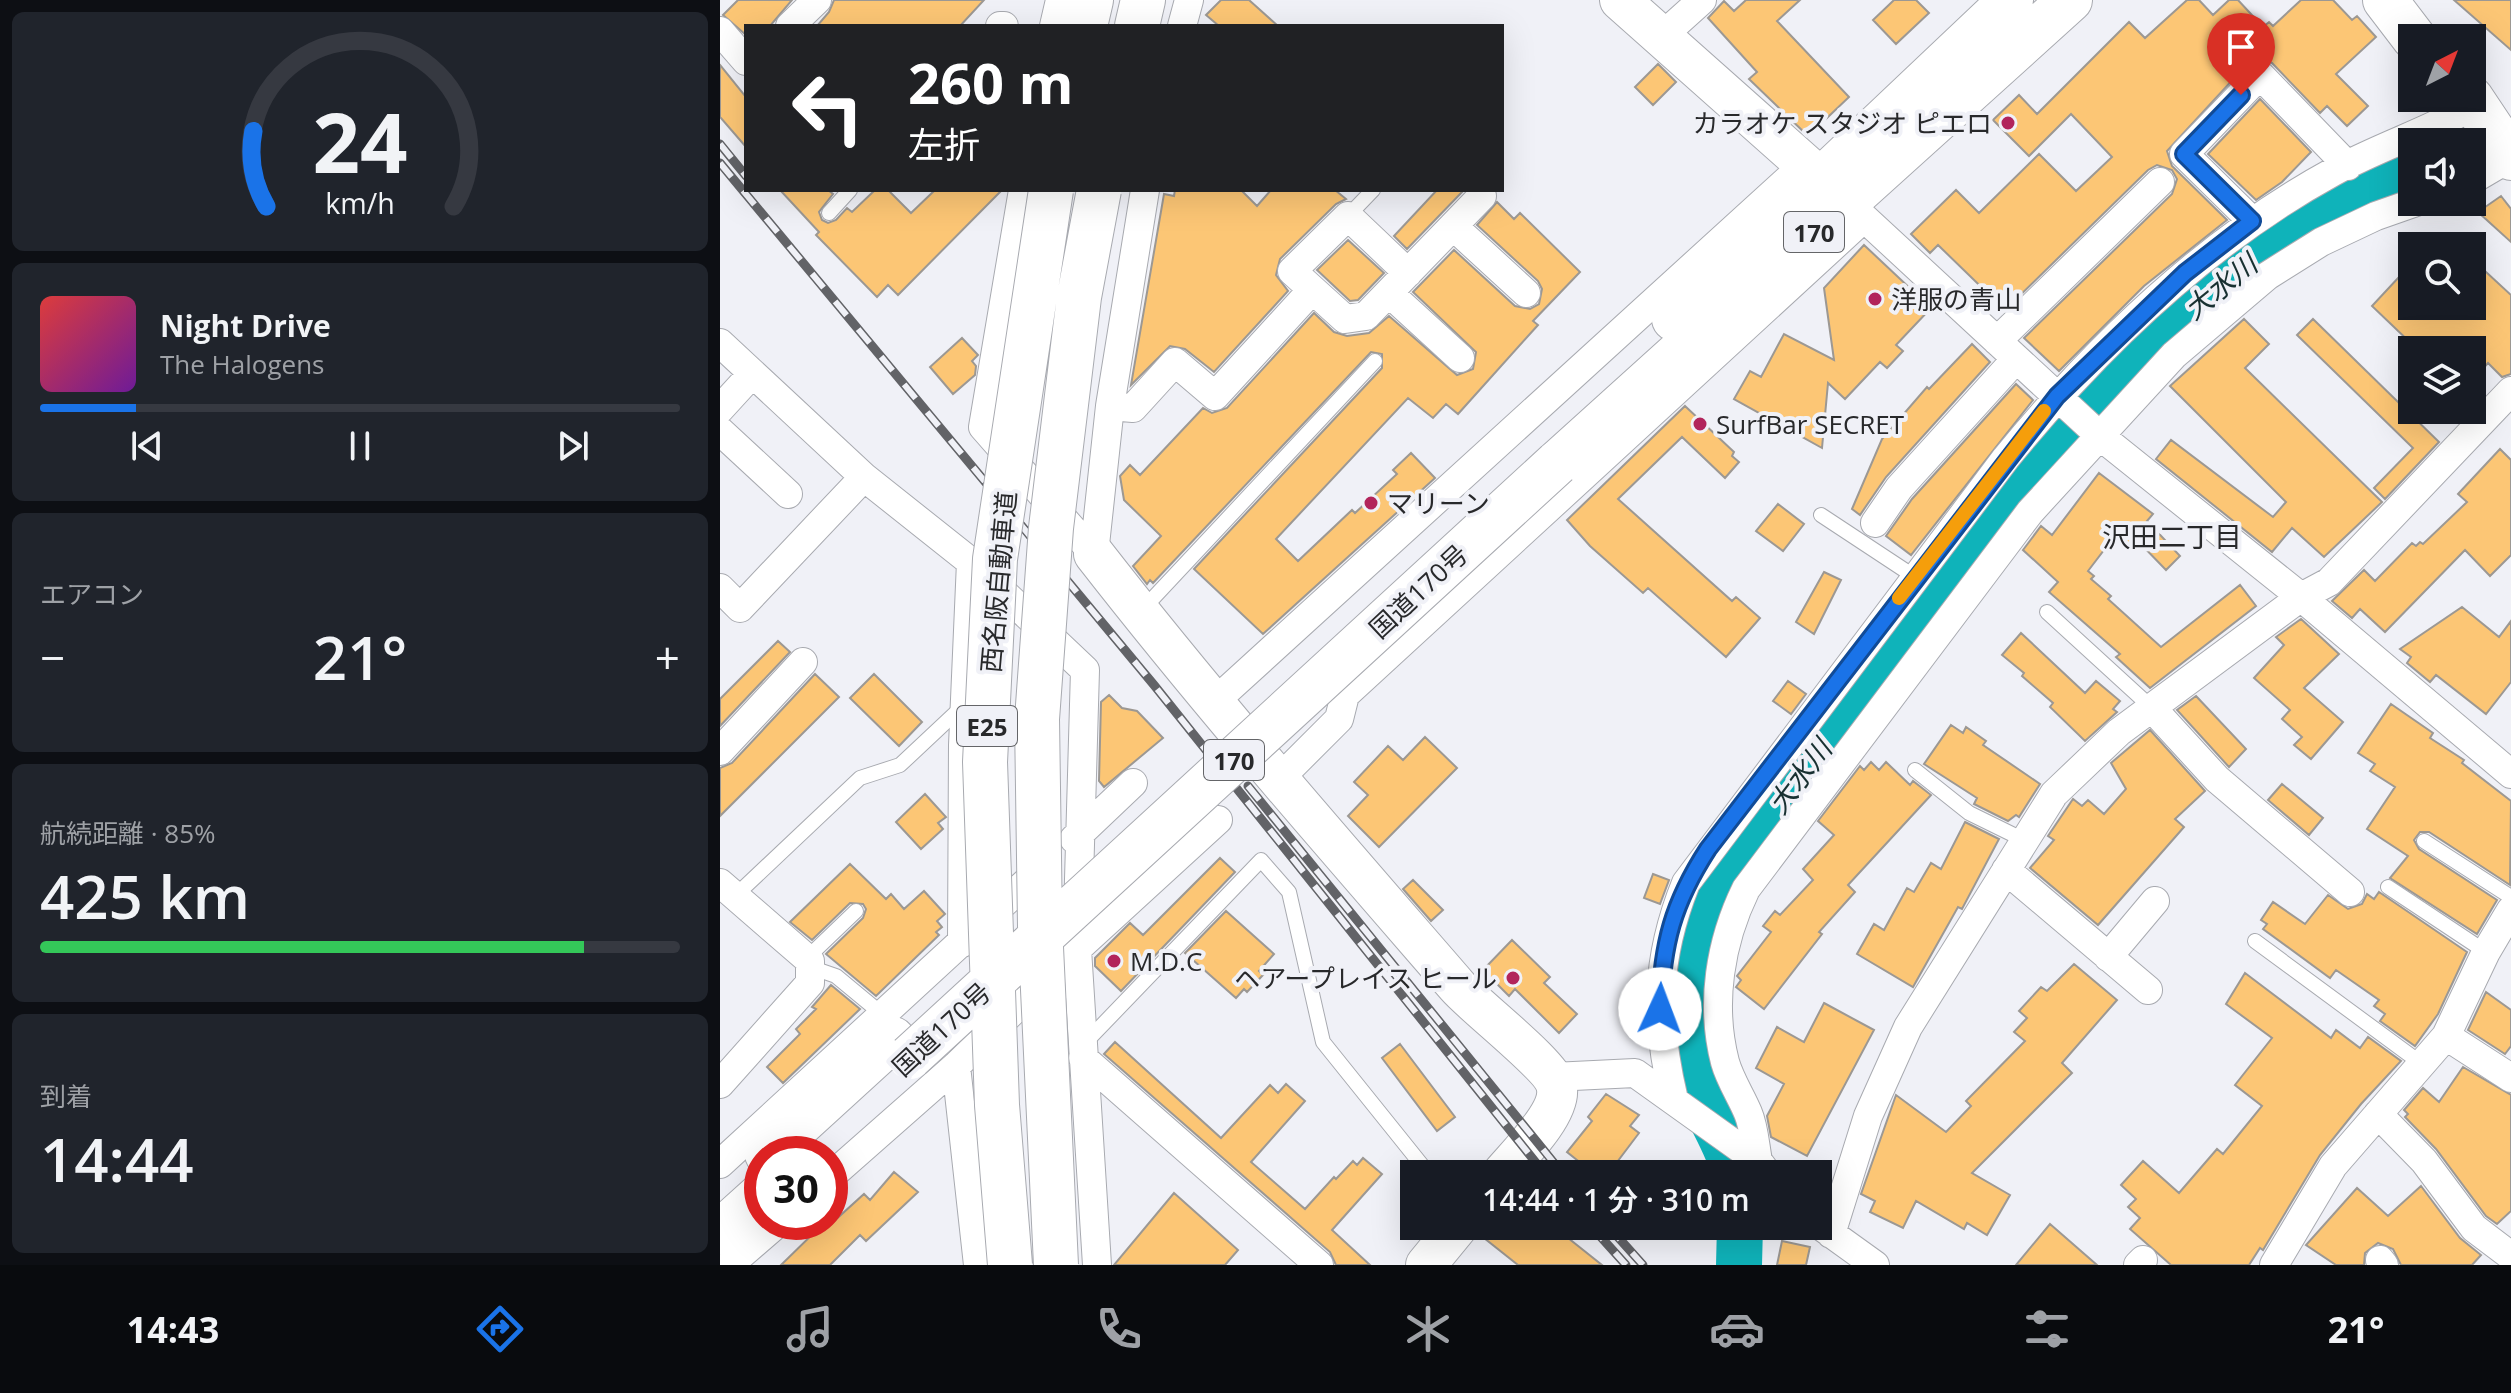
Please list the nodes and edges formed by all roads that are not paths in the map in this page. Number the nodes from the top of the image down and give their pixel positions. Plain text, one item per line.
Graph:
1 (817, 0) edge
2 (1060, 0) edge
3 (1091, 0) edge
4 (1143, 0) edge
5 (1189, 0) edge
6 (1620, 0) edge
7 (1702, 0) edge
8 (2011, 0) edge
9 (2070, 0) edge
10 (2385, 0) edge
11 (2420, 0) edge
12 (792, 24) edge
13 (1054, 24) edge
14 (1085, 24) edge
15 (1137, 24) edge
16 (1183, 24) edge
17 (2403, 24) edge
18 (2433, 24) edge
19 (720, 31) edge
20 (1662, 36) junction
21 (744, 59) edge
22 (2460, 112) edge
23 (2479, 112) edge
24 (2509, 155) edge
25 (2348, 166) junction
26 (2486, 171) edge
27 (2160, 182) dead end
28 (1835, 190) junction
29 (848, 192) edge
30 (1023, 192) edge
31 (1051, 192) edge
32 (1099, 192) edge
33 (1145, 192) edge
34 (1371, 192) edge
35 (1482, 196) dead end
36 (2398, 208) edge
37 (829, 213) dead end
38 (1348, 216) junction
39 (2252, 221) junction
40 (1453, 226) junction
41 (1398, 283) junction
42 (1312, 290) junction
43 (1526, 293) dead end
44 (720, 343) edge
45 (2007, 350) junction
46 (1460, 358) dead end
47 (1375, 361) dead end
48 (752, 374) junction
49 (2511, 391) edge
50 (2059, 399) junction
51 (1110, 406) junction
52 (720, 409) edge
53 (720, 431) edge
54 (2095, 431) junction
55 (864, 477) junction
56 (788, 494) dead end
57 (1821, 515) dead end
58 (1875, 523) dead end
59 (1094, 554) junction
60 (971, 562) junction
61 (1915, 577) junction
62 (720, 588) edge
63 (2301, 597) junction
64 (1139, 612) junction
65 (2047, 612) dead end
66 (803, 662) dead end
67 (1212, 704) junction
68 (965, 705) junction
69 (2152, 708) junction
70 (720, 751) edge
71 (1915, 770) dead end
72 (2511, 774) edge
73 (1278, 780) junction
74 (1133, 783) dead end
75 (1218, 820) dead end
76 (1081, 832) junction
77 (2024, 840) junction
78 (2424, 841) dead end
79 (2006, 870) junction
80 (2388, 887) dead end
81 (2350, 892) dead end
82 (725, 897) edge
83 (2511, 897) edge
84 (2155, 901) dead end
85 (2511, 910) edge
86 (856, 911) dead end
87 (2255, 941) dead end
88 (962, 943) junction
89 (1077, 949) junction
90 (2486, 952) junction
91 (2108, 957) junction
92 (808, 963) junction
93 (2148, 990) dead end
94 (2446, 1036) junction
95 (895, 1037) junction
96 (1083, 1052) junction
97 (2422, 1064) junction
98 (956, 1066) junction
99 (1553, 1077) junction
100 (2511, 1078) edge
101 (720, 1084) edge
102 (1679, 1104) junction
103 (2378, 1114) junction
104 (787, 1136) edge
105 (819, 1136) edge
106 (1418, 1160) edge
107 (1513, 1160) edge
108 (1754, 1160) edge
109 (1757, 1160) edge
110 (848, 1161) edge
111 (720, 1164) edge
112 (744, 1175) edge
113 (720, 1197) edge
114 (744, 1210) edge
115 (1832, 1211) edge
116 (720, 1232) edge
117 (1832, 1234) edge
118 (758, 1240) edge
119 (1447, 1240) edge
120 (2511, 1256) edge
121 (729, 1265) edge
122 (978, 1265) edge
123 (1010, 1265) edge
124 (1056, 1265) edge
125 (1097, 1265) edge
126 (1319, 1265) edge
127 (1426, 1265) edge
128 (1875, 1265) edge
129 (2274, 1265) edge

1 - 12 street
2 - 13 street
3 - 14 main road
4 - 15 main road
5 - 16 street
6 - 20 street
7 - 20 street
8 - 28 main road, 国道170号 / 170
9 - 28 main road, 国道170号 / 170
10 - 17 main road
11 - 18 main road
19 - 21 street
20 - 28 street
22 - 25 street
23 - 24 main road
24 - 26 street
25 - 39 street
25 - 39 street
27 - 45 street
28 - 45 street
28 - 67 street
28 - 73 street
28 - 95 main road, 国道170号 / 170, bridge
29 - 37 lane
30 - 59 street
31 - 123 main road, 西名阪自動車道 / E25, bridge
32 - 124 main road, 西名阪自動車道 / E25, bridge
33 - 51 street
34 - 38 lane
35 - 40 street
36 - 54 street
38 - 41 street
38 - 42 street
39 - 50 street
40 - 41 street
40 - 43 street
41 - 42 street
41 - 46 street
42 - 51 street
44 - 48 street
45 - 50 street
45 - 58 street
47 - 64 lane
48 - 52 street
48 - 55 street
49 - 63 street
50 - 54 street
50 - 61 street
51 - 59 street
53 - 56 street
54 - 63 street
54 - 109 street
55 - 60 street
55 - 62 street
57 - 61 lane
59 - 64 street
60 - 68 street
60 - 76 street
61 - 102 street
63 - 69 street
63 - 72 street
64 - 67 street
65 - 69 lane
66 - 70 street
67 - 73 street
68 - 82 lane
68 - 88 street
69 - 77 street
69 - 81 street
71 - 77 lane
73 - 99 street
74 - 76 street
75 - 89 street
76 - 88 street
76 - 89 street
77 - 79 street
78 - 83 lane
79 - 91 street
79 - 115 street
80 - 90 lane
82 - 92 street
84 - 91 street
85 - 90 street
86 - 92 lane
87 - 97 lane
88 - 95 street
89 - 96 street
89 - 98 street
90 - 94 street
91 - 93 street
92 - 95 lane
92 - 101 street
94 - 97 street
94 - 100 street
95 - 104 main road, 国道170号 / 170
95 - 105 main road, 国道170号 / 170
95 - 111 street
96 - 106 lane
96 - 125 street
96 - 126 street
97 - 103 street
98 - 110 street
98 - 122 street
99 - 102 street
99 - 107 street
102 - 108 street
103 - 120 street
103 - 129 street
112 - 113 main road
114 - 116 main road
117 - 128 street
118 - 121 street
119 - 127 street

